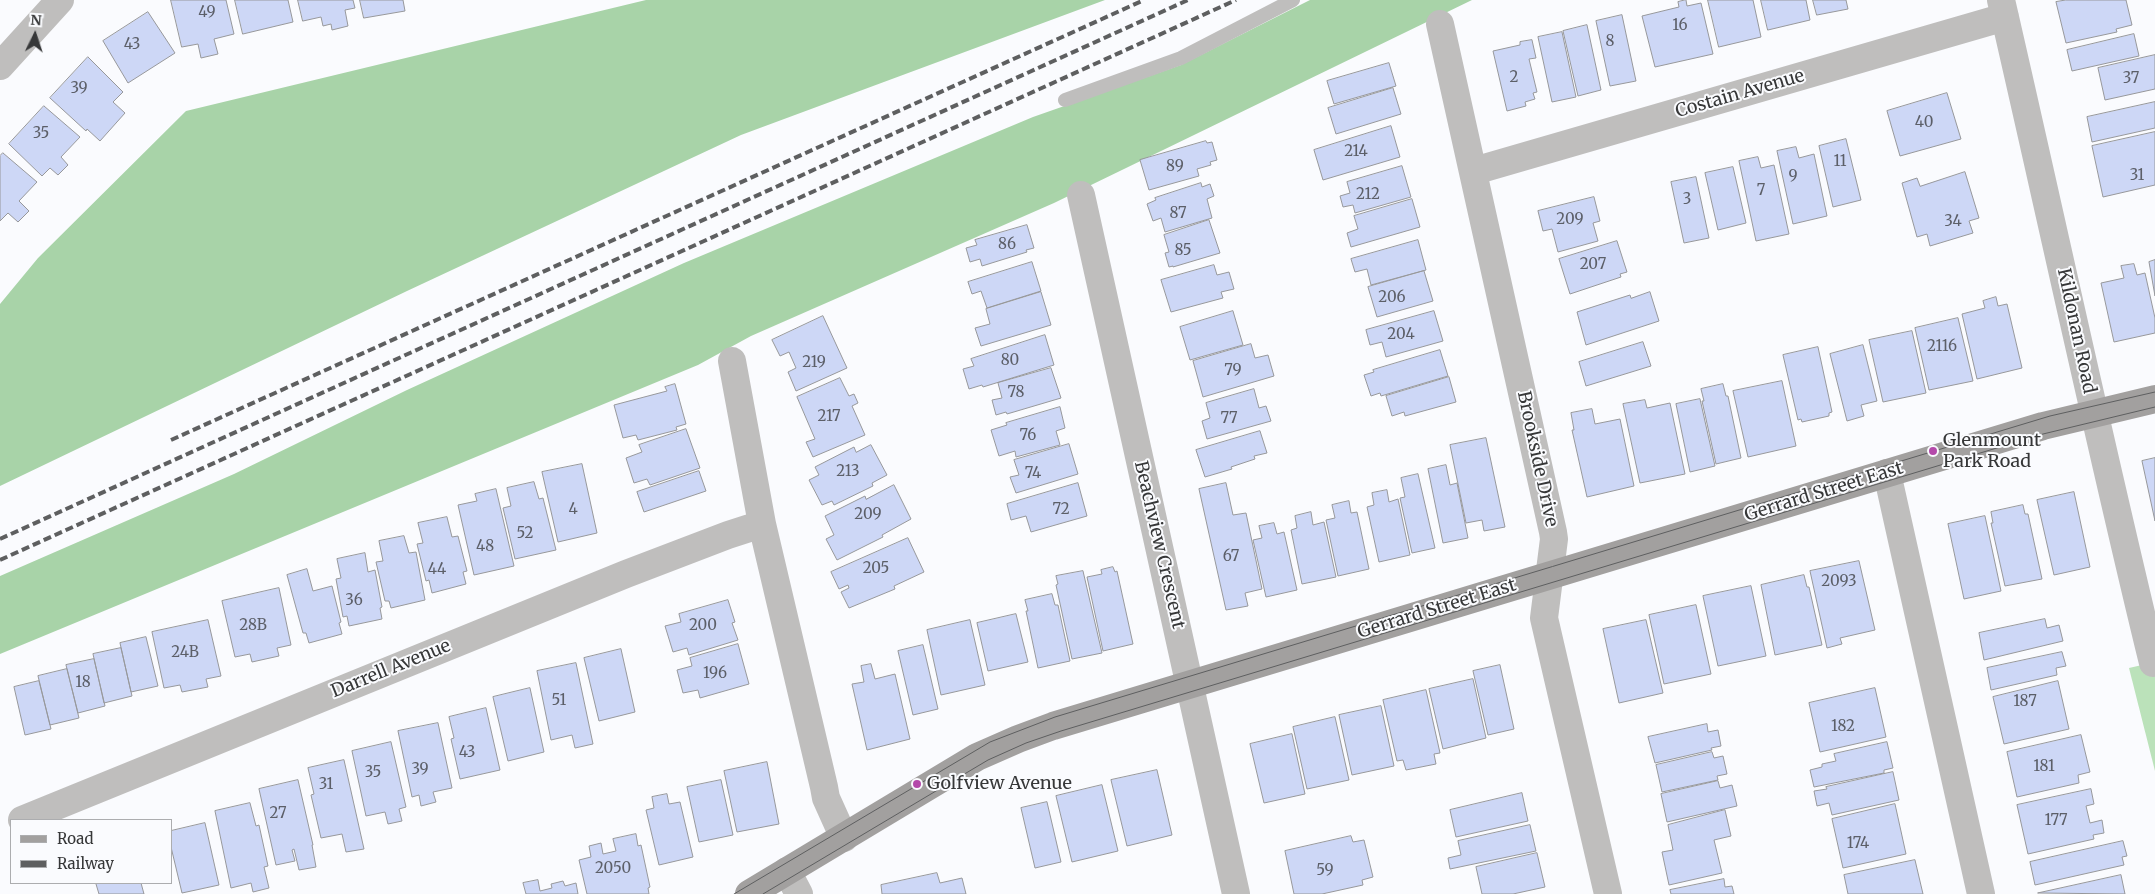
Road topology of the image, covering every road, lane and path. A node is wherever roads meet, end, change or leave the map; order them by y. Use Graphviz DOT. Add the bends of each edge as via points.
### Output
graph roads {
  1 [pos="60,0"];
  2 [pos="1293,0"];
  3 [pos="2003,8"];
  4 [pos="1440,24"];
  5 [pos="0,66"];
  6 [pos="1065,100"];
  7 [pos="1474,171"];
  8 [pos="1081,195"];
  9 [pos="732,361"];
  10 [pos="2155,399"];
  11 [pos="2094,413"];
  12 [pos="1888,473"];
  13 [pos="762,524"];
  14 [pos="1550,575"];
  15 [pos="2153,662"];
  16 [pos="1190,684"];
  17 [pos="24,819"];
  18 [pos="844,838"];
  19 [pos="793,883"];
  20 [pos="749,894"];
  21 [pos="1236,894"];
  22 [pos="1608,894"];
  23 [pos="1980,894"];
  1 -- 5 [label="street"];
  2 -- 6 [label="lane" via="1181,58"];
  3 -- 7 [label="street, Costain Avenue"];
  3 -- 11 [label="street, Kildonan Road"];
  4 -- 7 [label="street, Brookside Drive"];
  7 -- 14 [label="street, Brookside Drive" via="1553,532"];
  8 -- 16 [label="street, Beachview Crescent"];
  9 -- 13 [label="street"];
  10 -- 11 [label="main road, Gerrard Street East"];
  11 -- 12 [label="main road, Gerrard Street East"];
  11 -- 15 [label="street, Kildonan Road"];
  12 -- 14 [label="main road, Gerrard Street East"];
  12 -- 23 [label="street"];
  13 -- 17 [label="street, Darrell Avenue" via="626,574"];
  13 -- 18 [label="street" via="826,798"];
  14 -- 16 [label="main road, Gerrard Street East"];
  14 -- 22 [label="street, Brookside Drive" via="1544,618"];
  16 -- 18 [label="main road, Gerrard Street East" via="1018,739 977,758"];
  16 -- 21 [label="street, Beachview Crescent"];
  18 -- 19 [label="main road, Gerrard Street East"];
  19 -- 20 [label="main road, Gerrard Street East"];
}
